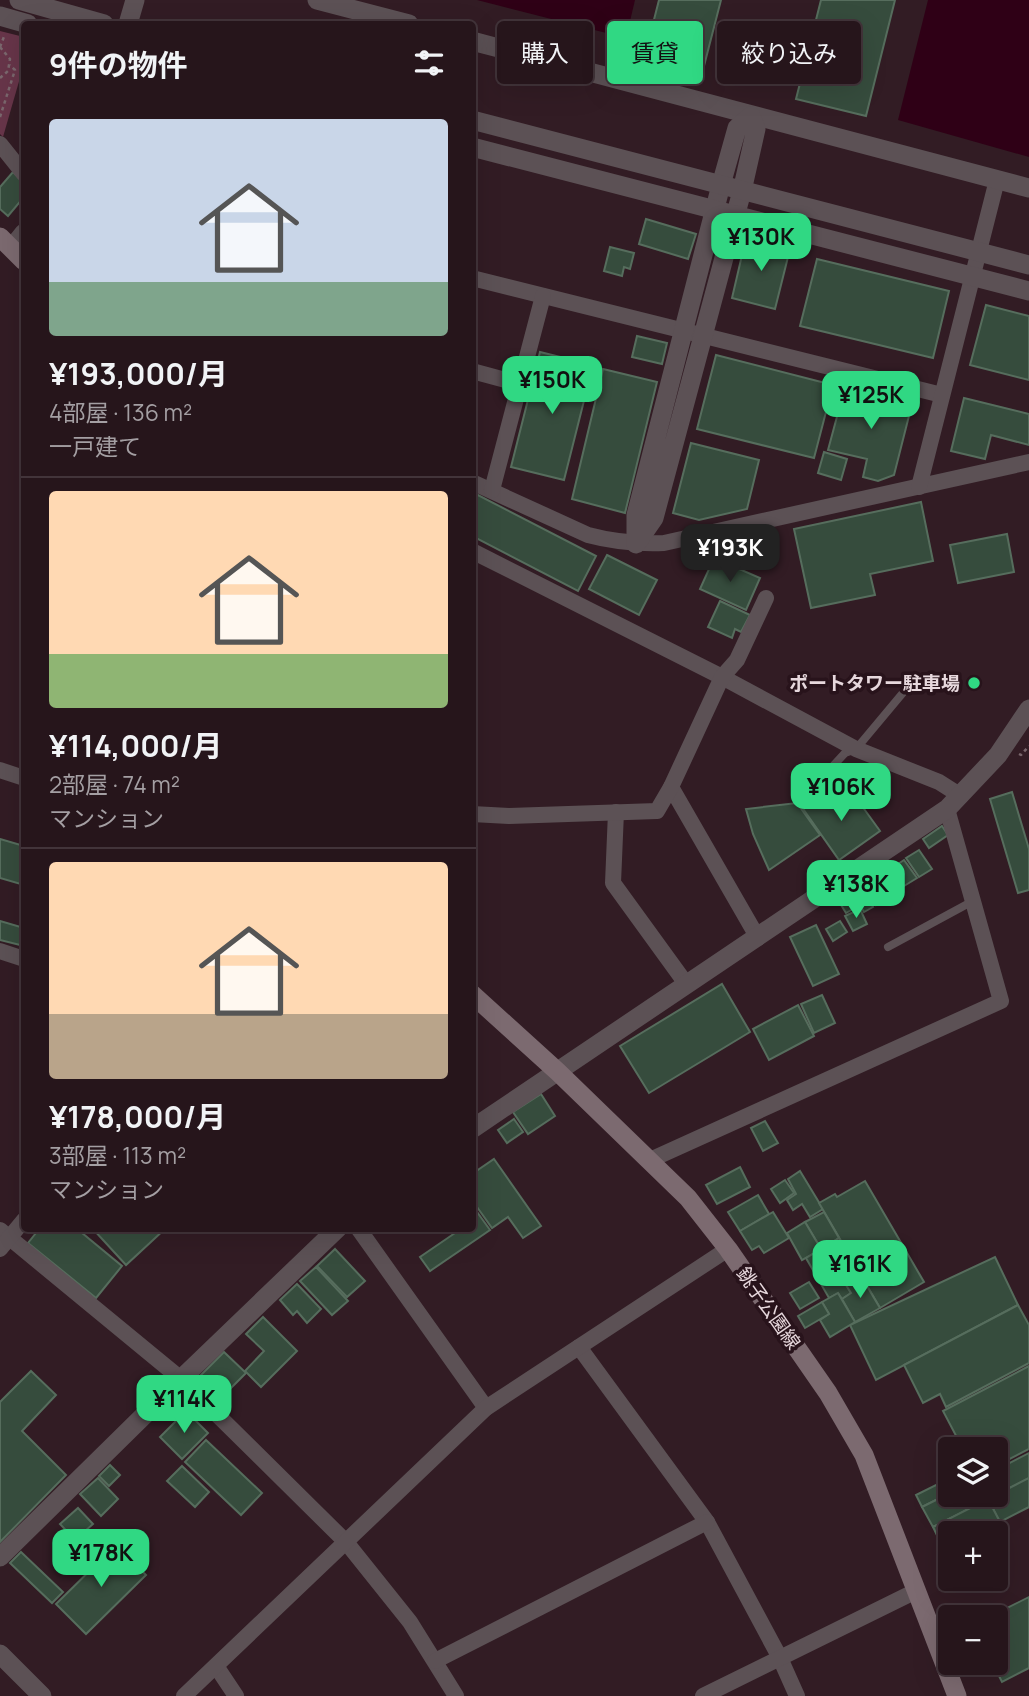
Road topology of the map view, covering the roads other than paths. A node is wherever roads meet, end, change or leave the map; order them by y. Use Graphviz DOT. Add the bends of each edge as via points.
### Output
graph roads {
  1 [pos="19,0"];
  2 [pos="135,0"];
  3 [pos="317,0"];
  4 [pos="93,21"];
  5 [pos="129,21"];
  6 [pos="398,21"];
  7 [pos="3,23"];
  8 [pos="21,24"];
  9 [pos="476,42"];
  10 [pos="751,116"];
  11 [pos="476,121"];
  12 [pos="0,144"];
  13 [pos="476,148"];
  14 [pos="21,170"];
  15 [pos="997,180"];
  16 [pos="721,185"];
  17 [pos="1029,188"];
  18 [pos="742,191"];
  19 [pos="716,210"];
  20 [pos="735,214"];
  21 [pos="979,252"];
  22 [pos="1029,265"];
  23 [pos="973,276"];
  24 [pos="476,279"];
  25 [pos="1029,291"];
  26 [pos="543,296"];
  27 [pos="692,333"];
  28 [pos="476,372"];
  29 [pos="520,384"];
  30 [pos="943,395"];
  31 [pos="1029,462"];
  32 [pos="476,484"];
  33 [pos="919,487"];
  34 [pos="492,490"];
  35 [pos="636,544"];
  36 [pos="476,553"];
  37 [pos="766,597"];
  38 [pos="722,677"];
  39 [pos="912,682"];
  40 [pos="1029,709"];
  41 [pos="856,749"];
  42 [pos="0,770"];
  43 [pos="21,777"];
  44 [pos="820,780"];
  45 [pos="671,787"];
  46 [pos="954,803"];
  47 [pos="616,813"];
  48 [pos="476,814"];
  49 [pos="973,901"];
  50 [pos="758,937"];
  51 [pos="888,947"];
  52 [pos="0,951"];
  53 [pos="21,958"];
  54 [pos="687,985"];
  55 [pos="476,998"];
  56 [pos="558,1072"];
  57 [pos="476,1126"];
  58 [pos="650,1160"];
  59 [pos="21,1223"];
  60 [pos="334,1232"];
  61 [pos="361,1232"];
  62 [pos="3,1238"];
  63 [pos="728,1249"];
  64 [pos="579,1347"];
  65 [pos="181,1379"];
  66 [pos="486,1408"];
  67 [pos="708,1522"];
  68 [pos="346,1542"];
  69 [pos="0,1557"];
  70 [pos="916,1591"];
  71 [pos="0,1654"];
  72 [pos="780,1658"];
  73 [pos="435,1661"];
  74 [pos="216,1666"];
  75 [pos="42,1696"];
  76 [pos="184,1696"];
  77 [pos="236,1696"];
  78 [pos="456,1696"];
  79 [pos="703,1696"];
  80 [pos="797,1696"];
  81 [pos="957,1696"];
  1 -- 4 [label="street"];
  2 -- 5 [label="street"];
  3 -- 6 [label="street"];
  7 -- 8 [label="street"];
  9 -- 10 [label="street"];
  10 -- 15 [label="street"];
  10 -- 16 [label="street" via="737,128"];
  10 -- 18 [label="street" via="756,129"];
  11 -- 16 [label="street"];
  12 -- 14 [label="street"];
  13 -- 19 [label="street"];
  15 -- 17 [label="street"];
  15 -- 21 [label="street"];
  16 -- 18 [label="street"];
  16 -- 19 [label="street"];
  18 -- 20 [label="street"];
  18 -- 21 [label="street"];
  19 -- 20 [label="street"];
  19 -- 27 [label="street"];
  20 -- 23 [label="street"];
  20 -- 27 [label="street"];
  21 -- 22 [label="street"];
  21 -- 23 [label="street"];
  23 -- 25 [label="street"];
  23 -- 30 [label="street"];
  24 -- 26 [label="street"];
  26 -- 27 [label="street"];
  26 -- 29 [label="street"];
  27 -- 30 [label="street"];
  27 -- 35 [label="street" via="654,518"];
  28 -- 29 [label="street"];
  29 -- 34 [label="street"];
  30 -- 33 [label="street"];
  31 -- 33 [label="street"];
  32 -- 34 [label="street"];
  33 -- 35 [label="street" via="664,543"];
  34 -- 35 [label="street" via="588,535"];
  36 -- 38 [label="street"];
  37 -- 38 [label="street" via="737,660"];
  38 -- 41 [label="street"];
  38 -- 45 [label="street"];
  39 -- 41 [label="lane"];
  40 -- 46 [label="street" via="998,755"];
  41 -- 44 [label="lane" via="845,753"];
  41 -- 46 [label="street" via="939,782"];
  42 -- 43 [label="street"];
  45 -- 47 [label="street" via="657,811"];
  45 -- 50 [label="street"];
  46 -- 49 [label="street"];
  46 -- 50 [label="street"];
  47 -- 48 [label="street"];
  47 -- 54 [label="street" via="613,883"];
  49 -- 51 [label="lane"];
  49 -- 58 [label="street" via="1001,1001"];
  50 -- 54 [label="street"];
  52 -- 53 [label="street"];
  54 -- 56 [label="street"];
  55 -- 56 [label="main road, 銚子公園線"];
  56 -- 57 [label="street"];
  56 -- 58 [label="main road, 銚子公園線"];
  58 -- 63 [label="main road, 銚子公園線" via="688,1198"];
  59 -- 62 [label="street"];
  60 -- 65 [label="street"];
  61 -- 66 [label="street"];
  62 -- 65 [label="street"];
  63 -- 64 [label="street"];
  63 -- 70 [label="main road, 銚子公園線" via="828,1393 864,1455"];
  64 -- 66 [label="street"];
  64 -- 67 [label="street"];
  65 -- 68 [label="street"];
  65 -- 69 [label="street"];
  66 -- 68 [label="street"];
  67 -- 72 [label="street"];
  67 -- 73 [label="street"];
  68 -- 73 [label="street"];
  68 -- 74 [label="street"];
  70 -- 72 [label="street"];
  70 -- 81 [label="main road, 銚子公園線"];
  71 -- 75 [label="street"];
  72 -- 79 [label="street"];
  72 -- 80 [label="street"];
  73 -- 78 [label="street"];
  74 -- 76 [label="street"];
  74 -- 77 [label="street"];
}
